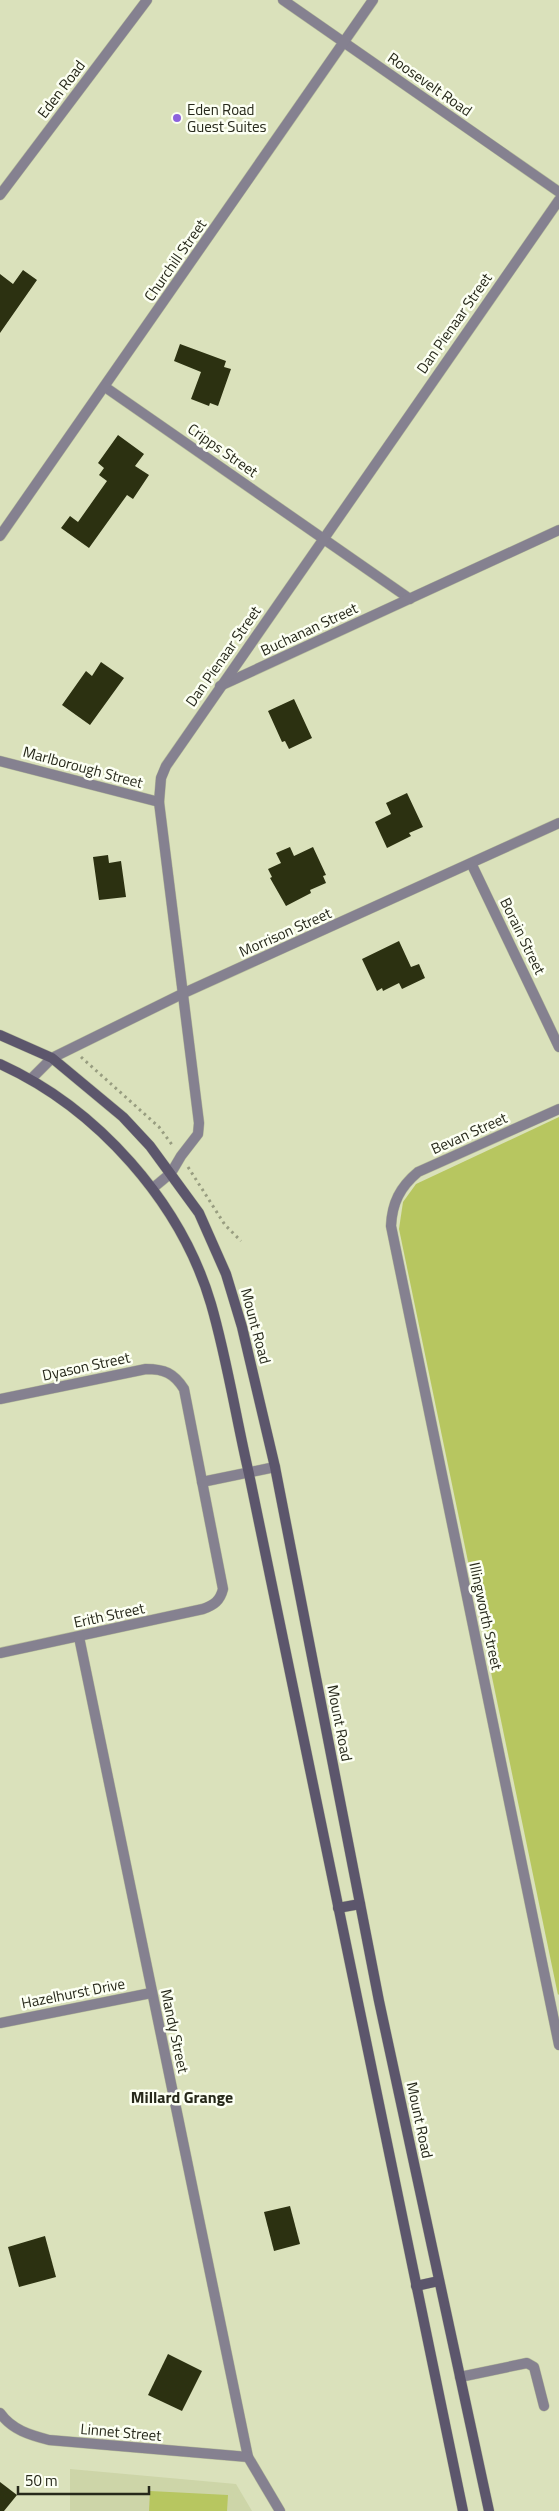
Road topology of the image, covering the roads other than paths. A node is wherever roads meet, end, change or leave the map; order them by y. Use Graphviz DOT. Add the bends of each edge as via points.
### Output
graph roads {
  1 [pos="147,0"];
  2 [pos="283,0"];
  3 [pos="373,0"];
  4 [pos="345,43"];
  5 [pos="559,192"];
  6 [pos="0,195"];
  7 [pos="559,200"];
  8 [pos="105,387"];
  9 [pos="559,530"];
  10 [pos="0,536"];
  11 [pos="323,537"];
  12 [pos="410,599"];
  13 [pos="219,687"];
  14 [pos="0,761"];
  15 [pos="159,802"];
  16 [pos="559,823"];
  17 [pos="472,865"];
  18 [pos="184,993"];
  19 [pos="0,1035"];
  20 [pos="559,1047"];
  21 [pos="52,1058"];
  22 [pos="0,1064"];
  23 [pos="31,1079"];
  24 [pos="559,1109"];
  25 [pos="171,1173"];
  26 [pos="153,1188"];
  27 [pos="398,1194"];
  28 [pos="0,1400"];
  29 [pos="275,1467"];
  30 [pos="249,1474"];
  31 [pos="202,1482"];
  32 [pos="78,1637"];
  33 [pos="0,1653"];
  34 [pos="360,1904"];
  35 [pos="338,1908"];
  36 [pos="152,1993"];
  37 [pos="0,2023"];
  38 [pos="559,2046"];
  39 [pos="438,2281"];
  40 [pos="416,2286"];
  41 [pos="460,2377"];
  42 [pos="544,2406"];
  43 [pos="0,2413"];
  44 [pos="248,2457"];
  45 [pos="280,2511"];
  46 [pos="463,2511"];
  47 [pos="490,2511"];
  1 -- 6 [label="street, Eden Road"];
  2 -- 4 [label="street, Roosevelt Road"];
  3 -- 4 [label="street, Churchill Street"];
  4 -- 5 [label="street, Roosevelt Road"];
  4 -- 8 [label="street, Churchill Street"];
  7 -- 11 [label="street, Dan Pienaar Street"];
  8 -- 10 [label="street, Churchill Street"];
  8 -- 11 [label="street, Cripps Street"];
  9 -- 12 [label="street, Buchanan Street"];
  11 -- 12 [label="street"];
  11 -- 13 [label="street, Dan Pienaar Street"];
  12 -- 13 [label="street, Buchanan Street"];
  13 -- 15 [label="street, Dan Pienaar Street" via="166,766 161,778"];
  14 -- 15 [label="street, Marlborough Street"];
  15 -- 18 [label="street, Dan Pienaar Street"];
  16 -- 17 [label="street, Morrison Street"];
  17 -- 18 [label="street, Morrison Street"];
  17 -- 20 [label="street, Borain Street"];
  18 -- 21 [label="street, Morrison Street"];
  18 -- 25 [label="street, Dan Pienaar Street" via="199,1128"];
  19 -- 21 [label="main road, Mount Road"];
  21 -- 23 [label="street, Morrison Street"];
  21 -- 25 [label="main road, Mount Road" via="123,1118"];
  22 -- 23 [label="main road"];
  23 -- 26 [label="main road" via="97,1130 128,1158"];
  24 -- 27 [label="street, Bevan Street" via="418,1172"];
  25 -- 26 [label="street, Dan Pienaar Street"];
  25 -- 29 [label="main road, Mount Road" via="199,1213 226,1274 242,1326"];
  26 -- 30 [label="main road" via="193,1258 210,1304"];
  27 -- 38 [label="street, Illingworth Street" via="392,1211 392,1239"];
  28 -- 31 [label="street, Dyason Street" via="158,1369 177,1377 184,1389"];
  29 -- 30 [label="street"];
  29 -- 34 [label="main road, Mount Road"];
  30 -- 31 [label="street"];
  30 -- 35 [label="main road"];
  31 -- 32 [label="street, Erith Street" via="223,1579 221,1597 214,1605 203,1609"];
  32 -- 33 [label="street, Erith Street"];
  32 -- 36 [label="street, Mandy Street"];
  34 -- 35 [label="main road"];
  34 -- 39 [label="main road, Mount Road"];
  35 -- 40 [label="main road"];
  36 -- 37 [label="street, Hazelhurst Drive"];
  36 -- 44 [label="street, Mandy Street"];
  39 -- 40 [label="main road"];
  39 -- 41 [label="main road, Mount Road"];
  40 -- 46 [label="main road"];
  41 -- 42 [label="street" via="527,2363 534,2367"];
  41 -- 47 [label="main road, Mount Road"];
  43 -- 44 [label="street, Linnet Street" via="16,2429 49,2440"];
  44 -- 45 [label="street, Mandy Street"];
}
